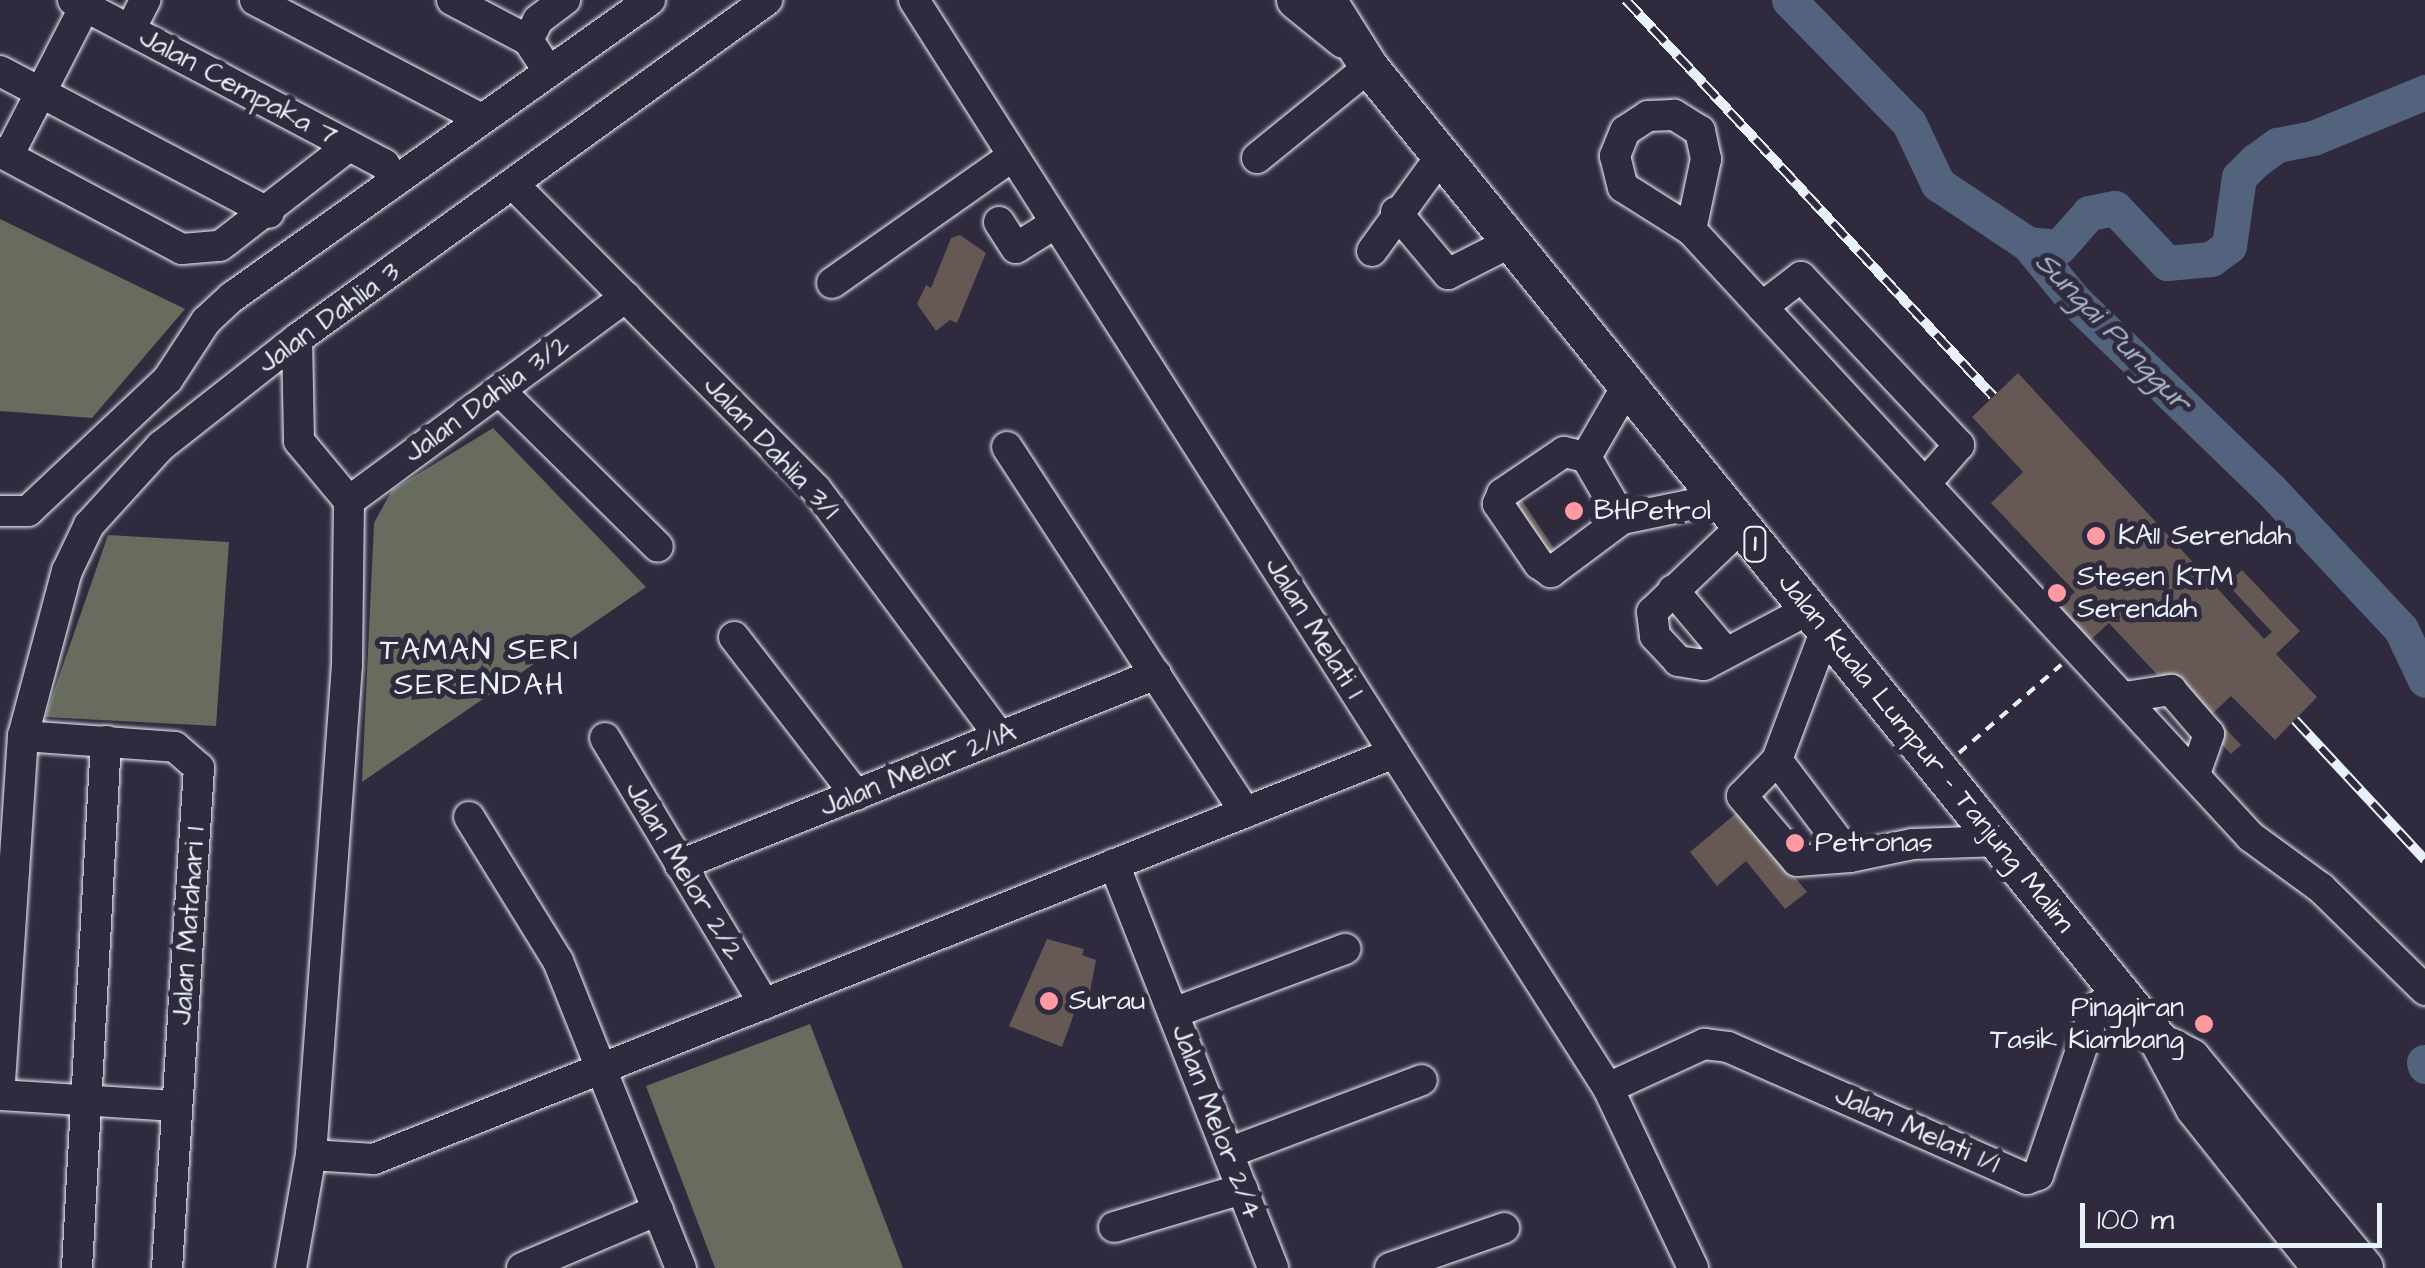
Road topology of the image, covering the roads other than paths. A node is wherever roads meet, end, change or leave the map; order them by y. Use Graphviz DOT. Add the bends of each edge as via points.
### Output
graph roads {
  1 [pos="145,0"];
  2 [pos="255,0"];
  3 [pos="452,0"];
  4 [pos="565,0"];
  5 [pos="650,0"];
  6 [pos="766,0"];
  7 [pos="914,0"];
  8 [pos="1296,0"];
  9 [pos="1328,0"];
  10 [pos="79,3"];
  11 [pos="130,30"];
  12 [pos="528,40"];
  13 [pos="1361,57"];
  14 [pos="0,71"];
  15 [pos="549,72"];
  16 [pos="41,92"];
  17 [pos="482,120"];
  18 [pos="349,146"];
  19 [pos="4,154"];
  20 [pos="1013,156"];
  21 [pos="1441,156"];
  22 [pos="1257,158"];
  23 [pos="396,180"];
  24 [pos="513,184"];
  25 [pos="269,212"];
  26 [pos="1396,212"];
  27 [pos="999,222"];
  28 [pos="1056,223"];
  29 [pos="1691,230"];
  30 [pos="1511,242"];
  31 [pos="1372,251"];
  32 [pos="832,283"];
  33 [pos="626,298"];
  34 [pos="1762,306"];
  35 [pos="297,340"];
  36 [pos="1628,386"];
  37 [pos="499,390"];
  38 [pos="1007,448"];
  39 [pos="1586,456"];
  40 [pos="1926,483"];
  41 [pos="349,501"];
  42 [pos="0,511"];
  43 [pos="1730,513"];
  44 [pos="1622,520"];
  45 [pos="658,547"];
  46 [pos="1673,590"];
  47 [pos="1817,621"];
  48 [pos="734,637"];
  49 [pos="1726,654"];
  50 [pos="1156,674"];
  51 [pos="23,736"];
  52 [pos="1000,736"];
  53 [pos="605,738"];
  54 [pos="106,741"];
  55 [pos="1394,753"];
  56 [pos="1777,760"];
  57 [pos="9,793"];
  58 [pos="856,794"];
  59 [pos="1246,812"];
  60 [pos="469,817"];
  61 [pos="2002,841"];
  62 [pos="1850,857"];
  63 [pos="1114,864"];
  64 [pos="680,865"];
  65 [pos="1345,949"];
  66 [pos="2425,990"];
  67 [pos="2118,991"];
  68 [pos="764,1004"];
  69 [pos="1173,1013"];
  70 [pos="1,1039"];
  71 [pos="2159,1042"];
  72 [pos="602,1069"];
  73 [pos="1422,1080"];
  74 [pos="0,1082"];
  75 [pos="1608,1088"];
  76 [pos="0,1095"];
  77 [pos="86,1100"];
  78 [pos="177,1106"];
  79 [pos="1228,1153"];
  80 [pos="312,1155"];
  81 [pos="1242,1188"];
  82 [pos="658,1210"];
  83 [pos="1114,1228"];
  84 [pos="1504,1228"];
  85 [pos="77,1268"];
  86 [pos="167,1268"];
  87 [pos="291,1268"];
  88 [pos="522,1268"];
  89 [pos="681,1268"];
  90 [pos="1273,1268"];
  91 [pos="1390,1268"];
  92 [pos="1692,1268"];
  93 [pos="2322,1268"];
  94 [pos="2364,1268"];
  1 -- 11 [label="street"];
  2 -- 17 [label="street"];
  3 -- 12 [label="street"];
  4 -- 12 [label="street" via="538,20"];
  5 -- 15 [label="street"];
  6 -- 24 [label="street, Jalan Dahlia 3"];
  7 -- 20 [label="street, Jalan Melati 1"];
  8 -- 13 [label="main road, Jalan Kuala Lumpur - Tanjung Malim / 1"];
  9 -- 13 [label="main road, Jalan Kuala Lumpur - Tanjung Malim / 1"];
  10 -- 11 [label="street, Jalan Cempaka 7"];
  10 -- 16 [label="street"];
  11 -- 18 [label="street, Jalan Cempaka 7"];
  12 -- 15 [label="street"];
  13 -- 21 [label="main road, Jalan Kuala Lumpur - Tanjung Malim / 1"];
  13 -- 22 [label="street"];
  14 -- 16 [label="street"];
  15 -- 17 [label="street"];
  16 -- 19 [label="street"];
  16 -- 25 [label="street"];
  17 -- 23 [label="street"];
  18 -- 23 [label="street, Jalan Cempaka 7" via="384,164"];
  18 -- 25 [label="street"];
  19 -- 25 [label="street" via="182,249 220,246"];
  20 -- 28 [label="street, Jalan Melati 1"];
  20 -- 32 [label="street"];
  21 -- 26 [label="street"];
  21 -- 30 [label="main road, Jalan Kuala Lumpur - Tanjung Malim / 1"];
  23 -- 42 [label="street" via="206,320 168,379 28,511"];
  24 -- 33 [label="street, Jalan Dahlia 3/1"];
  24 -- 35 [label="street, Jalan Dahlia 3"];
  26 -- 30 [label="street" via="1448,274"];
  26 -- 31 [label="street"];
  27 -- 28 [label="street" via="1016,248"];
  28 -- 55 [label="street, Jalan Melati 1"];
  29 -- 34 [label="street"];
  30 -- 36 [label="main road, Jalan Kuala Lumpur - Tanjung Malim / 1"];
  33 -- 37 [label="street, Jalan Dahlia 3/2"];
  33 -- 52 [label="street, Jalan Dahlia 3/1" via="816,488"];
  34 -- 40 [label="street"];
  34 -- 40 [label="street" via="1801,278 1959,445"];
  35 -- 41 [label="street" via="299,441"];
  35 -- 51 [label="street, Jalan Dahlia 3" via="161,446 90,524 67,571"];
  36 -- 39 [label="street"];
  36 -- 43 [label="main road, Jalan Kuala Lumpur - Tanjung Malim / 1"];
  37 -- 41 [label="street, Jalan Dahlia 3/2"];
  37 -- 45 [label="street"];
  38 -- 50 [label="street"];
  39 -- 44 [label="street"];
  39 -- 44 [label="street" via="1564,452 1502,494 1498,504 1551,572"];
  40 -- 66 [label="street" via="2125,697 2170,690 2209,734 2195,774 2252,836 2321,888"];
  41 -- 80 [label="street" via="346,665"];
  43 -- 44 [label="street"];
  43 -- 46 [label="street"];
  43 -- 47 [label="main road, Jalan Kuala Lumpur - Tanjung Malim / 1"];
  46 -- 49 [label="street"];
  46 -- 49 [label="street" via="1652,612 1655,636 1689,666"];
  47 -- 49 [label="street"];
  47 -- 56 [label="street"];
  47 -- 61 [label="main road, Jalan Kuala Lumpur - Tanjung Malim / 1"];
  48 -- 58 [label="street"];
  50 -- 52 [label="street, Jalan Melor 2/1A"];
  50 -- 59 [label="street"];
  51 -- 54 [label="street, Jalan Matahari 1"];
  51 -- 57 [label="street, Jalan Dahlia 3"];
  52 -- 58 [label="street, Jalan Melor 2/1A"];
  53 -- 64 [label="street, Jalan Melor 2/2"];
  54 -- 77 [label="street"];
  54 -- 78 [label="street, Jalan Matahari 1" via="175,747 199,768"];
  55 -- 59 [label="street"];
  55 -- 75 [label="street, Jalan Melati 1"];
  56 -- 62 [label="street"];
  56 -- 62 [label="street" via="1742,796 1797,860"];
  57 -- 70 [label="street, Jalan Dahlia 3"];
  58 -- 64 [label="street, Jalan Melor 2/1A"];
  59 -- 63 [label="street"];
  60 -- 72 [label="street" via="558,961"];
  61 -- 62 [label="street" via="1913,844"];
  61 -- 67 [label="main road, Jalan Kuala Lumpur - Tanjung Malim / 1"];
  63 -- 68 [label="street"];
  63 -- 69 [label="street, Jalan Melor 2/4"];
  64 -- 68 [label="street, Jalan Melor 2/2"];
  65 -- 69 [label="street"];
  67 -- 71 [label="main road, Jalan Kuala Lumpur - Tanjung Malim / 1"];
  67 -- 75 [label="street, Jalan Melati 1/1" via="2095,1009 2038,1175 2027,1179 1728,1047 1704,1044"];
  68 -- 72 [label="street"];
  69 -- 79 [label="street, Jalan Melor 2/4"];
  70 -- 74 [label="street, Jalan Dahlia 3"];
  71 -- 93 [label="main road, Jalan Kuala Lumpur - Tanjung Malim / 1" via="2195,1108"];
  71 -- 94 [label="main road, Jalan Kuala Lumpur - Tanjung Malim / 1" via="2191,1058"];
  72 -- 80 [label="street" via="374,1159"];
  72 -- 82 [label="street"];
  73 -- 79 [label="street"];
  75 -- 92 [label="street, Jalan Melati 1"];
  76 -- 77 [label="street"];
  77 -- 78 [label="street"];
  77 -- 85 [label="street"];
  78 -- 86 [label="street, Jalan Matahari 1"];
  79 -- 81 [label="street, Jalan Melor 2/4"];
  80 -- 87 [label="street"];
  81 -- 83 [label="street"];
  81 -- 90 [label="street, Jalan Melor 2/4"];
  82 -- 88 [label="street"];
  82 -- 89 [label="street"];
  84 -- 91 [label="street"];
}
